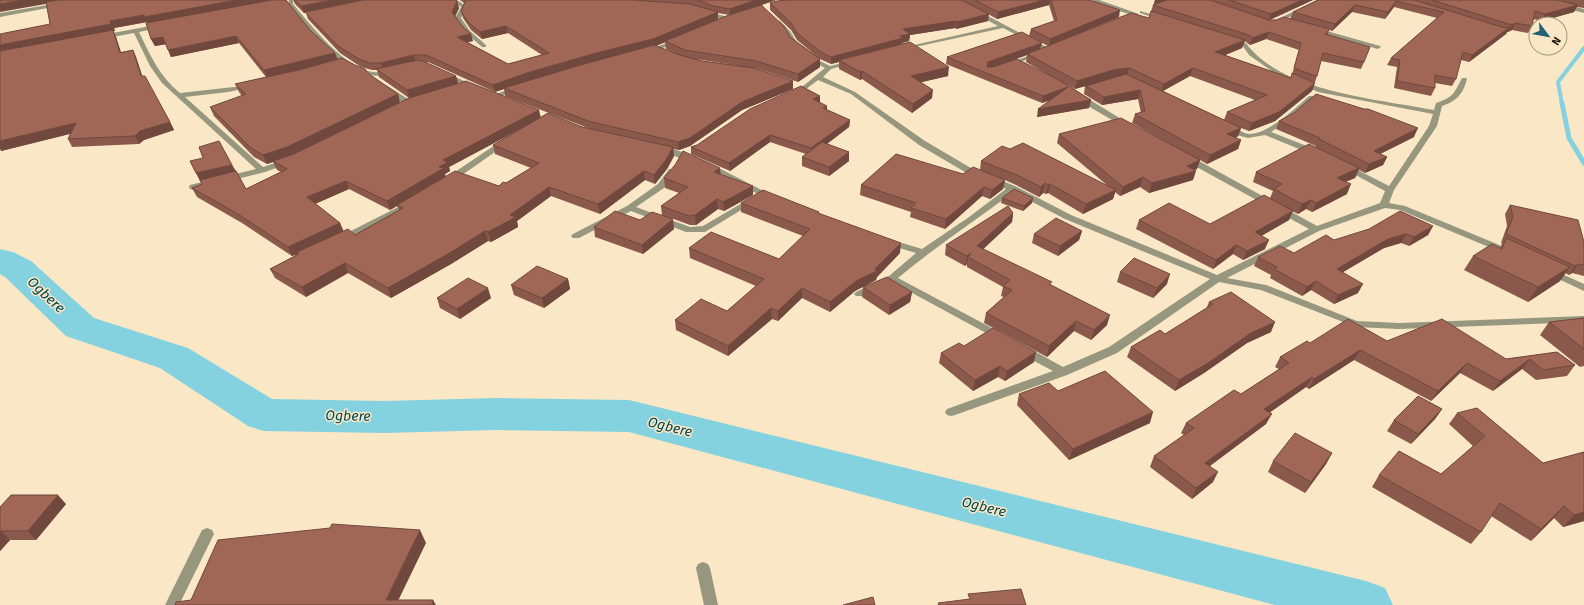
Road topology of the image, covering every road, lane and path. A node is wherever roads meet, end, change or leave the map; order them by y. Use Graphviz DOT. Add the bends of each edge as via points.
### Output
graph roads {
  1 [pos="87,0"];
  2 [pos="453,0"];
  3 [pos="954,0"];
  4 [pos="1094,0"];
  5 [pos="1322,0"];
  6 [pos="1537,0"];
  7 [pos="289,1"];
  8 [pos="1155,7"];
  9 [pos="697,10"];
  10 [pos="1584,11"];
  11 [pos="1139,13"];
  12 [pos="0,15"];
  13 [pos="773,18"];
  14 [pos="1124,18"];
  15 [pos="1282,20"];
  16 [pos="1171,21"];
  17 [pos="1263,22"];
  18 [pos="1289,22"];
  19 [pos="721,23"];
  20 [pos="166,25"];
  21 [pos="1004,26"];
  22 [pos="1312,29"];
  23 [pos="136,31"];
  24 [pos="1222,37"];
  25 [pos="98,38"];
  26 [pos="683,39"];
  27 [pos="484,46"];
  28 [pos="1378,47"];
  29 [pos="896,51"];
  30 [pos="641,52"];
  31 [pos="858,61"];
  32 [pos="1016,62"];
  33 [pos="1003,67"];
  34 [pos="829,68"];
  35 [pos="1029,68"];
  36 [pos="398,70"];
  37 [pos="438,70"];
  38 [pos="818,77"];
  39 [pos="376,79"];
  40 [pos="1464,79"];
  41 [pos="790,83"];
  42 [pos="256,85"];
  43 [pos="469,85"];
  44 [pos="521,86"];
  45 [pos="804,88"];
  46 [pos="455,89"];
  47 [pos="1320,91"];
  48 [pos="1081,92"];
  49 [pos="179,94"];
  50 [pos="489,94"];
  51 [pos="789,94"];
  52 [pos="508,102"];
  53 [pos="408,104"];
  54 [pos="1436,113"];
  55 [pos="1218,122"];
  56 [pos="1133,128"];
  57 [pos="1264,132"];
  58 [pos="509,140"];
  59 [pos="650,146"];
  60 [pos="694,149"];
  61 [pos="680,154"];
  62 [pos="1180,154"];
  63 [pos="1322,156"];
  64 [pos="294,159"];
  65 [pos="1336,163"];
  66 [pos="262,170"];
  67 [pos="444,184"];
  68 [pos="193,187"];
  69 [pos="1012,188"];
  70 [pos="1390,190"];
  71 [pos="764,194"];
  72 [pos="416,200"];
  73 [pos="778,200"];
  74 [pos="1384,205"];
  75 [pos="630,208"];
  76 [pos="1316,228"];
  77 [pos="576,236"];
  78 [pos="881,239"];
  79 [pos="333,242"];
  80 [pos="923,252"];
  81 [pos="1523,259"];
  82 [pos="1543,268"];
  83 [pos="892,278"];
  84 [pos="1216,279"];
  85 [pos="1584,288"];
  86 [pos="859,294"];
  87 [pos="1584,319"];
  88 [pos="1063,372"];
  89 [pos="951,412"];
  90 [pos="207,534"];
  91 [pos="703,568"];
  92 [pos="172,605"];
  93 [pos="711,605"];
  1 -- 12 [label="street"];
  2 -- 27 [label="street" via="464,7 458,18 468,32"];
  3 -- 21 [label="street"];
  4 -- 11 [label="street" via="1107,6"];
  5 -- 15 [label="street"];
  6 -- 10 [label="street"];
  7 -- 39 [label="street" via="342,63"];
  8 -- 11 [label="street"];
  9 -- 19 [label="street" via="733,18"];
  11 -- 14 [label="street"];
  11 -- 16 [label="street"];
  13 -- 34 [label="street" via="788,32 793,42"];
  15 -- 17 [label="street" via="1269,24"];
  15 -- 18 [label="street"];
  20 -- 23 [label="street"];
  21 -- 29 [label="street"];
  21 -- 32 [label="street" via="1052,48"];
  22 -- 28 [label="street"];
  23 -- 25 [label="street"];
  23 -- 49 [label="street" via="155,71"];
  24 -- 47 [label="street" via="1244,44 1251,54 1274,71"];
  26 -- 30 [label="street" via="660,50"];
  31 -- 34 [label="street"];
  32 -- 33 [label="street"];
  32 -- 35 [label="street"];
  34 -- 38 [label="street"];
  36 -- 39 [label="street"];
  37 -- 43 [label="street"];
  38 -- 45 [label="street"];
  38 -- 69 [label="street" via="853,93 922,143 968,170"];
  39 -- 53 [label="street"];
  40 -- 54 [label="street" via="1462,89 1454,100 1439,105"];
  41 -- 45 [label="street"];
  42 -- 49 [label="street"];
  43 -- 46 [label="street"];
  43 -- 50 [label="street"];
  44 -- 50 [label="street"];
  45 -- 51 [label="street"];
  47 -- 54 [label="street"];
  47 -- 57 [label="street" via="1286,120"];
  48 -- 56 [label="street" via="1074,94"];
  49 -- 66 [label="street"];
  50 -- 52 [label="street"];
  54 -- 70 [label="street" via="1433,126"];
  55 -- 57 [label="street" via="1248,136"];
  57 -- 63 [label="street"];
  58 -- 67 [label="street"];
  59 -- 61 [label="street"];
  60 -- 61 [label="street"];
  61 -- 71 [label="street" via="738,179"];
  61 -- 75 [label="street" via="674,169 661,186"];
  62 -- 76 [label="street"];
  64 -- 66 [label="street"];
  65 -- 70 [label="street"];
  66 -- 68 [label="street"];
  69 -- 80 [label="street"];
  69 -- 84 [label="street" via="1068,217"];
  70 -- 74 [label="street"];
  71 -- 73 [label="street"];
  71 -- 75 [label="street" via="705,229 698,230 689,230"];
  72 -- 79 [label="street" via="389,216"];
  74 -- 76 [label="street"];
  74 -- 81 [label="street" via="1402,208"];
  75 -- 77 [label="street"];
  76 -- 84 [label="street"];
  78 -- 80 [label="street"];
  80 -- 83 [label="street"];
  82 -- 85 [label="street"];
  83 -- 86 [label="street"];
  83 -- 88 [label="street"];
  84 -- 87 [label="street" via="1263,287 1356,324 1399,326"];
  84 -- 88 [label="street" via="1113,350"];
  88 -- 89 [label="street"];
  90 -- 92 [label="street"];
  91 -- 93 [label="street"];
}
